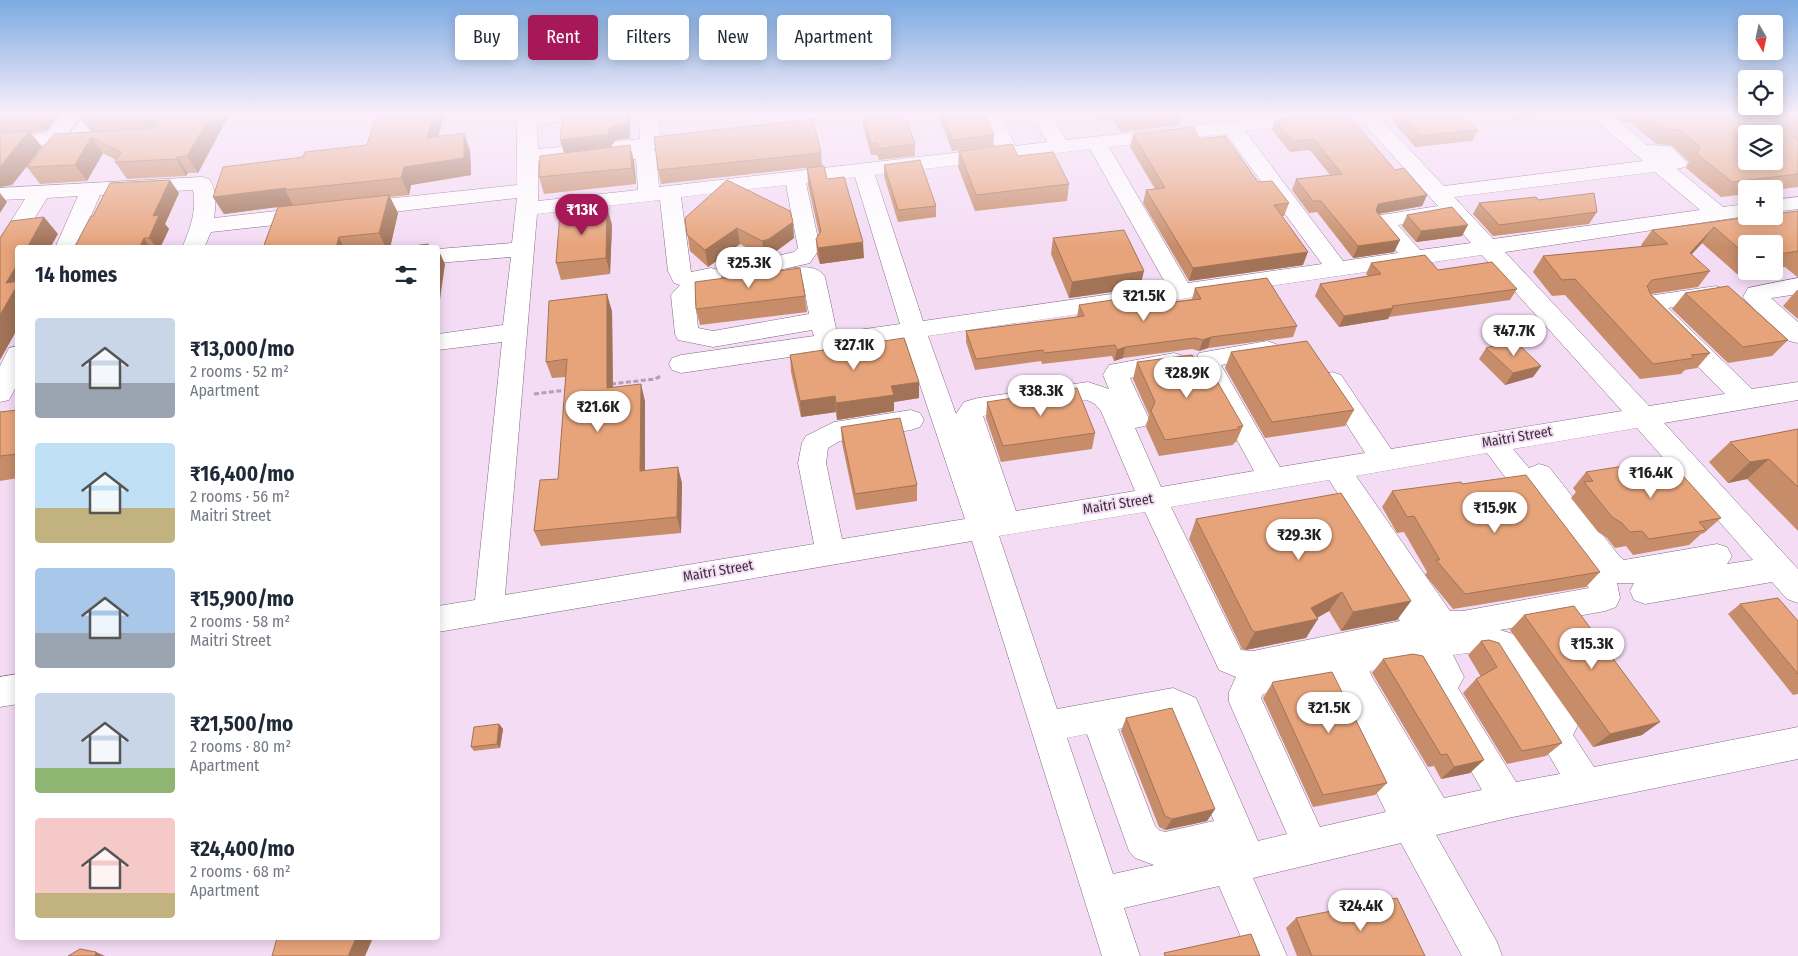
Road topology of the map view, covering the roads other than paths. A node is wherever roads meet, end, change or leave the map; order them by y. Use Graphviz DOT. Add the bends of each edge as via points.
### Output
graph roads {
  1 [pos="48,158"];
  2 [pos="527,158"];
  3 [pos="603,158"];
  4 [pos="622,158"];
  5 [pos="648,158"];
  6 [pos="969,158"];
  7 [pos="1104,158"];
  8 [pos="1257,158"];
  9 [pos="1400,158"];
  10 [pos="1650,158"];
  11 [pos="1660,166"];
  12 [pos="863,170"];
  13 [pos="795,178"];
  14 [pos="527,180"];
  15 [pos="28,183"];
  16 [pos="92,189"];
  17 [pos="660,194"];
  18 [pos="1446,201"];
  19 [pos="1798,203"];
  20 [pos="1783,205"];
  21 [pos="1738,211"];
  22 [pos="1718,214"];
  23 [pos="202,226"];
  24 [pos="1380,229"];
  25 [pos="1445,242"];
  26 [pos="67,245"];
  27 [pos="194,245"];
  28 [pos="1488,248"];
  29 [pos="522,249"];
  30 [pos="1409,255"];
  31 [pos="440,256"];
  32 [pos="0,257"];
  33 [pos="1338,270"];
  34 [pos="1798,286"];
  35 [pos="1182,292"];
  36 [pos="1730,292"];
  37 [pos="914,330"];
  38 [pos="515,332"];
  39 [pos="825,332"];
  40 [pos="1798,335"];
  41 [pos="440,342"];
  42 [pos="1290,346"];
  43 [pos="15,360"];
  44 [pos="1318,361"];
  45 [pos="680,364"];
  46 [pos="1798,391"];
  47 [pos="0,393"];
  48 [pos="15,398"];
  49 [pos="0,400"];
  50 [pos="1746,400"];
  51 [pos="1642,416"];
  52 [pos="911,420"];
  53 [pos="1501,440"];
  54 [pos="1384,460"];
  55 [pos="1328,470"];
  56 [pos="1268,479"];
  57 [pos="1162,497"];
  58 [pos="994,525"];
  59 [pos="830,553"];
  60 [pos="1717,556"];
  61 [pos="1779,568"];
  62 [pos="1798,590"];
  63 [pos="1645,591"];
  64 [pos="489,610"];
  65 [pos="1564,617"];
  66 [pos="440,618"];
  67 [pos="15,690"];
  68 [pos="0,692"];
  69 [pos="1098,718"];
  70 [pos="1046,727"];
  71 [pos="1795,748"];
  72 [pos="1593,784"];
  73 [pos="1515,800"];
  74 [pos="1423,821"];
  75 [pos="1310,846"];
  76 [pos="1238,853"];
  77 [pos="1101,895"];
  78 [pos="1121,956"];
  79 [pos="1268,956"];
  80 [pos="1483,956"];
  1 -- 15 [label="street"];
  2 -- 14 [label="street"];
  3 -- 14 [label="street"];
  4 -- 14 [label="street"];
  5 -- 17 [label="street"];
  6 -- 12 [label="street"];
  7 -- 35 [label="street"];
  8 -- 33 [label="street" via="1324,237"];
  9 -- 18 [label="street"];
  10 -- 11 [label="street"];
  11 -- 18 [label="street"];
  11 -- 22 [label="street"];
  12 -- 13 [label="street"];
  12 -- 37 [label="street"];
  13 -- 17 [label="street"];
  13 -- 17 [label="street" via="809,248 802,258 690,280 682,278 679,272"];
  14 -- 17 [label="street"];
  14 -- 23 [label="street" via="333,212"];
  14 -- 29 [label="street"];
  15 -- 16 [label="street"];
  15 -- 32 [label="street"];
  16 -- 23 [label="street" via="202,183 206,207"];
  16 -- 26 [label="street"];
  18 -- 28 [label="street"];
  18 -- 30 [label="street" via="1384,219"];
  19 -- 20 [label="street"];
  21 -- 22 [label="street"];
  22 -- 28 [label="street"];
  23 -- 27 [label="street"];
  24 -- 30 [label="street"];
  25 -- 30 [label="street"];
  28 -- 30 [label="street"];
  28 -- 51 [label="street"];
  29 -- 31 [label="street"];
  29 -- 38 [label="street"];
  30 -- 33 [label="street"];
  33 -- 35 [label="street"];
  34 -- 40 [label="street" via="1756,292 1755,297"];
  35 -- 37 [label="street"];
  36 -- 50 [label="street" via="1649,303"];
  37 -- 39 [label="street"];
  37 -- 58 [label="street"];
  38 -- 41 [label="street"];
  38 -- 64 [label="street"];
  39 -- 39 [label="street" via="814,277 807,274 688,290 683,295 687,334 696,337 713,339"];
  39 -- 45 [label="street"];
  42 -- 56 [label="street" via="1212,358 1207,363"];
  43 -- 47 [label="street"];
  44 -- 54 [label="street"];
  46 -- 50 [label="street, Maitri Street"];
  48 -- 49 [label="street"];
  50 -- 51 [label="street, Maitri Street"];
  51 -- 53 [label="street, Maitri Street"];
  51 -- 61 [label="street"];
  52 -- 59 [label="street" via="834,432 815,444 812,462"];
  53 -- 54 [label="street, Maitri Street"];
  53 -- 55 [label="street" via="1603,584 1605,598 1463,624 1444,624"];
  53 -- 60 [label="street" via="1610,566 1620,572"];
  54 -- 55 [label="street, Maitri Street"];
  55 -- 56 [label="street, Maitri Street"];
  55 -- 57 [label="street" via="1415,617 1417,629 1413,632 1253,665 1230,660"];
  56 -- 57 [label="street, Maitri Street"];
  56 -- 57 [label="street" via="1197,362 1186,360 1123,369 1116,375"];
  57 -- 58 [label="street, Maitri Street"];
  57 -- 58 [label="street" via="1109,401 1096,392 978,407 969,414"];
  58 -- 59 [label="street, Maitri Street"];
  58 -- 70 [label="street"];
  59 -- 64 [label="street, Maitri Street"];
  61 -- 62 [label="street"];
  61 -- 63 [label="street"];
  64 -- 66 [label="street, Maitri Street"];
  65 -- 72 [label="street" via="1506,627 1502,632"];
  67 -- 68 [label="street"];
  69 -- 70 [label="street"];
  69 -- 76 [label="street" via="1142,838 1148,845 1165,850"];
  69 -- 76 [label="street" via="1173,703 1184,709"];
  70 -- 77 [label="street"];
  71 -- 72 [label="street"];
  72 -- 73 [label="street"];
  72 -- 73 [label="street" via="1498,646 1479,637 1436,645 1437,659"];
  73 -- 74 [label="street"];
  73 -- 74 [label="street" via="1423,658 1413,652 1362,658 1354,662 1355,678"];
  74 -- 75 [label="street"];
  74 -- 75 [label="street" via="1333,673 1316,670 1256,681 1244,693 1245,702"];
  74 -- 80 [label="street"];
  75 -- 76 [label="street"];
  76 -- 77 [label="street"];
  76 -- 79 [label="street"];
  77 -- 78 [label="street"];
}
